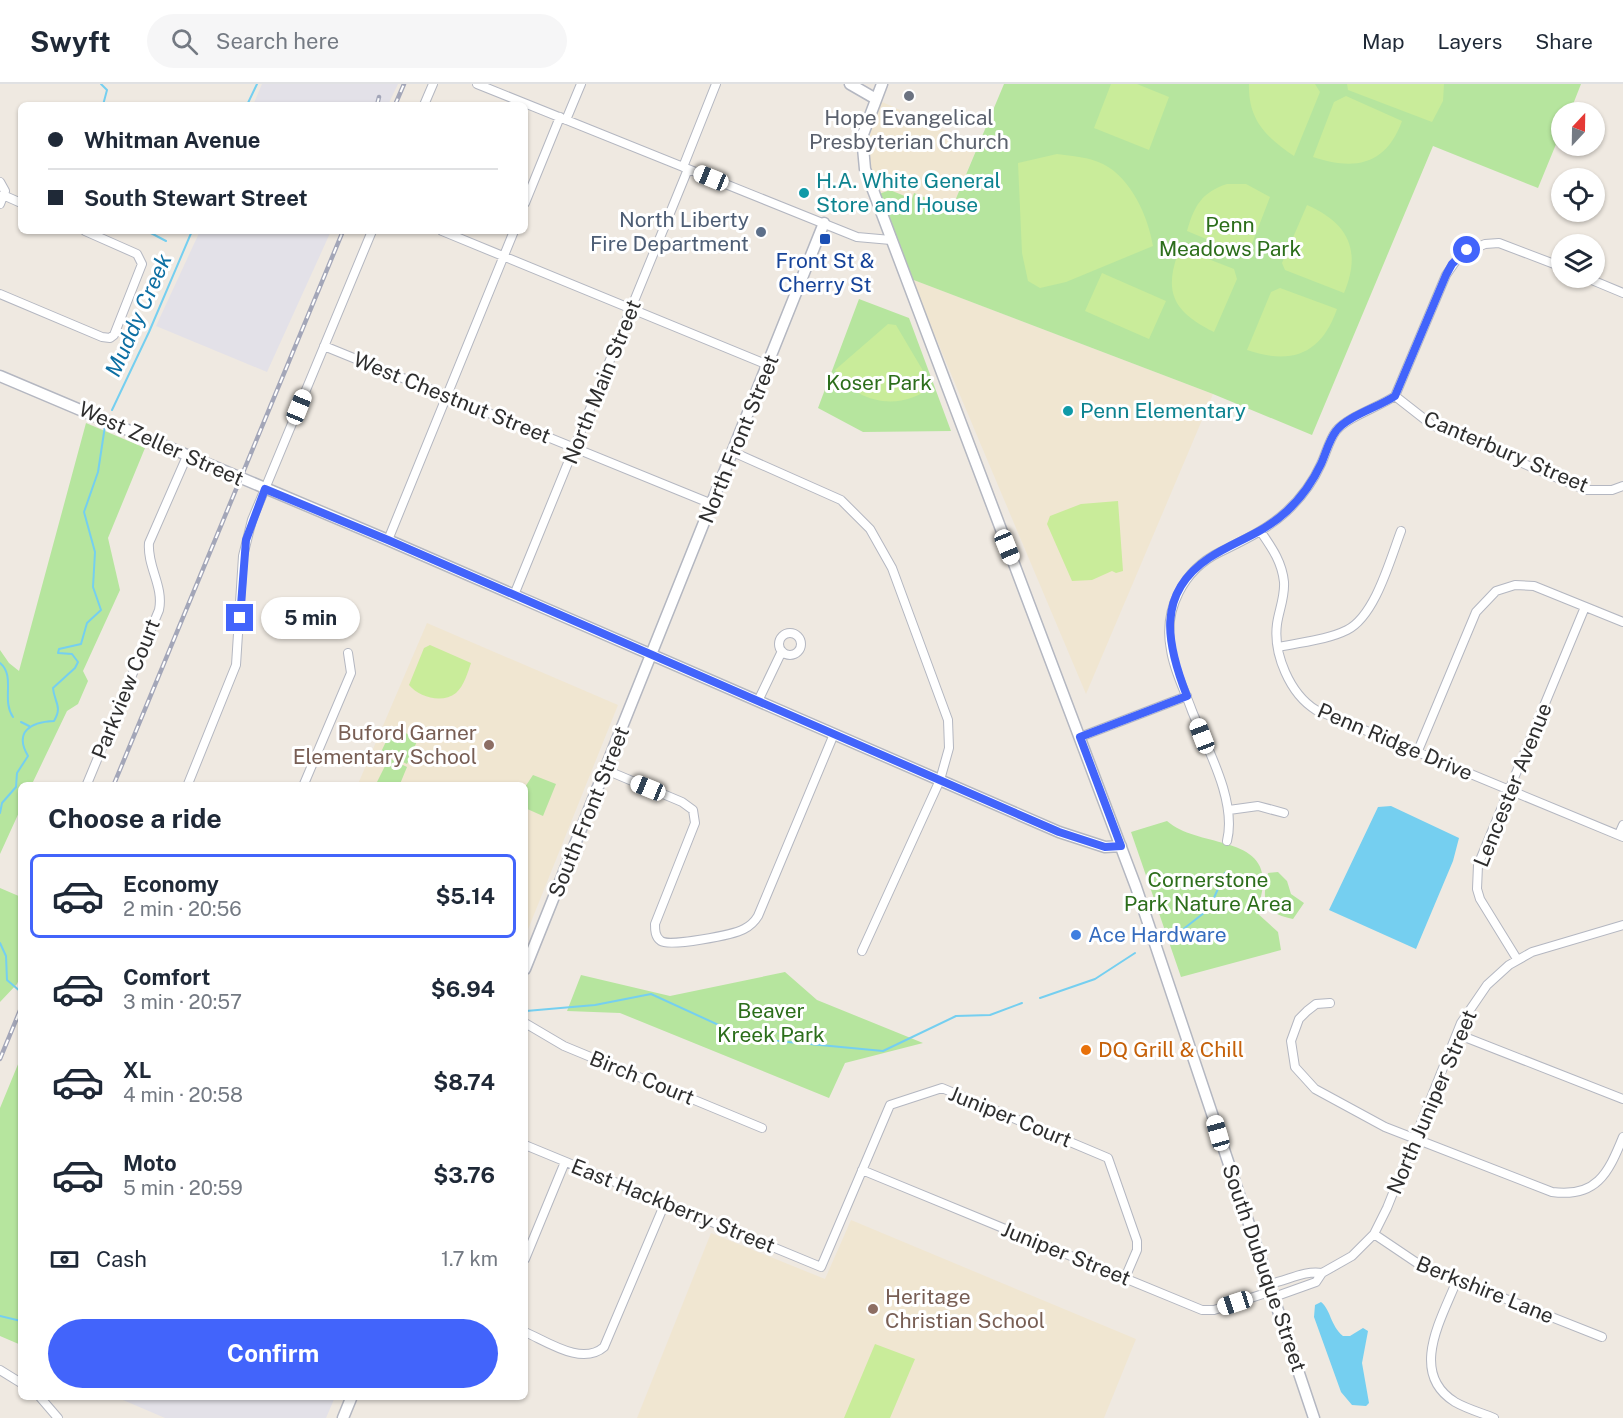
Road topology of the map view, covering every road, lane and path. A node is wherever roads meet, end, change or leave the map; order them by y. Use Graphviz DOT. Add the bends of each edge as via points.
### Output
graph roads {
  1 [pos="433,84"];
  2 [pos="477,84"];
  3 [pos="581,84"];
  4 [pos="716,84"];
  5 [pos="850,84"];
  6 [pos="882,84"];
  7 [pos="876,99"];
  8 [pos="425,102"];
  9 [pos="523,102"];
  10 [pos="528,104"];
  11 [pos="563,118"];
  12 [pos="686,168"];
  13 [pos="0,182"];
  14 [pos="3,195"];
  15 [pos="528,196"];
  16 [pos="18,202"];
  17 [pos="0,204"];
  18 [pos="824,223"];
  19 [pos="92,234"];
  20 [pos="371,234"];
  21 [pos="449,234"];
  22 [pos="513,234"];
  23 [pos="891,240"];
  24 [pos="503,256"];
  25 [pos="1551,263"];
  26 [pos="1605,286"];
  27 [pos="1623,293"];
  28 [pos="0,294"];
  29 [pos="632,309"];
  30 [pos="324,345"];
  31 [pos="768,365"];
  32 [pos="0,376"];
  33 [pos="447,396"];
  34 [pos="1395,396"];
  35 [pos="575,448"];
  36 [pos="733,452"];
  37 [pos="186,456"];
  38 [pos="1623,486"];
  39 [pos="265,489"];
  40 [pos="712,504"];
  41 [pos="1401,531"];
  42 [pos="1261,532"];
  43 [pos="388,540"];
  44 [pos="514,595"];
  45 [pos="1585,607"];
  46 [pos="1623,622"];
  47 [pos="1279,647"];
  48 [pos="782,651"];
  49 [pos="348,653"];
  50 [pos="652,655"];
  51 [pos="1187,696"];
  52 [pos="758,701"];
  53 [pos="834,734"];
  54 [pos="1080,737"];
  55 [pos="1417,753"];
  56 [pos="606,770"];
  57 [pos="940,780"];
  58 [pos="88,782"];
  59 [pos="189,782"];
  60 [pos="305,782"];
  61 [pos="1510,789"];
  62 [pos="1229,810"];
  63 [pos="1284,813"];
  64 [pos="1623,825"];
  65 [pos="1621,836"];
  66 [pos="1227,841"];
  67 [pos="1121,846"];
  68 [pos="1623,925"];
  69 [pos="862,951"];
  70 [pos="1517,959"];
  71 [pos="528,962"];
  72 [pos="1330,1003"];
  73 [pos="528,1025"];
  74 [pos="1456,1034"];
  75 [pos="1623,1099"];
  76 [pos="762,1128"];
  77 [pos="1623,1137"];
  78 [pos="1414,1139"];
  79 [pos="528,1146"];
  80 [pos="566,1162"];
  81 [pos="862,1170"];
  82 [pos="665,1203"];
  83 [pos="1374,1234"];
  84 [pos="528,1252"];
  85 [pos="821,1268"];
  86 [pos="1322,1274"];
  87 [pos="1125,1278"];
  88 [pos="1457,1280"];
  89 [pos="1271,1291"];
  90 [pos="528,1333"];
  91 [pos="1602,1337"];
  92 [pos="0,1370"];
  93 [pos="18,1381"];
  94 [pos="42,1400"];
  95 [pos="350,1400"];
  96 [pos="58,1418"];
  97 [pos="343,1418"];
  98 [pos="1314,1418"];
  99 [pos="1494,1418"];
  1 -- 8 [label="street"];
  2 -- 9 [label="street"];
  3 -- 11 [label="street"];
  4 -- 12 [label="street, North Main Street"];
  5 -- 7 [label="street"];
  6 -- 7 [label="street"];
  7 -- 23 [label="street, South Dubuque Street" via="861,146 865,169"];
  10 -- 11 [label="street"];
  11 -- 12 [label="street"];
  11 -- 15 [label="street"];
  12 -- 18 [label="street"];
  12 -- 29 [label="street, North Main Street"];
  13 -- 14 [label="street"];
  14 -- 16 [label="street"];
  14 -- 17 [label="street"];
  18 -- 23 [label="street" via="857,237"];
  18 -- 31 [label="street, North Front Street"];
  19 -- 28 [label="street" via="141,259 141,268 110,338"];
  20 -- 30 [label="street"];
  21 -- 24 [label="street"];
  22 -- 24 [label="street"];
  23 -- 54 [label="street, South Dubuque Street"];
  24 -- 29 [label="street"];
  24 -- 33 [label="street"];
  25 -- 34 [label="street" via="1499,243 1485,244 1460,255 1446,275"];
  26 -- 27 [label="street"];
  29 -- 31 [label="street"];
  29 -- 35 [label="street, North Main Street"];
  30 -- 33 [label="street, West Chestnut Street"];
  30 -- 39 [label="street"];
  31 -- 36 [label="street, North Front Street"];
  32 -- 37 [label="street, West Zeller Street"];
  33 -- 35 [label="street, West Chestnut Street"];
  33 -- 43 [label="street"];
  34 -- 38 [label="street, Canterbury Street" via="1432,425 1586,490"];
  34 -- 42 [label="street" via="1336,431 1307,487 1286,512"];
  35 -- 40 [label="street, West Chestnut Street"];
  35 -- 44 [label="street, North Main Street"];
  36 -- 40 [label="street, North Front Street"];
  36 -- 57 [label="street" via="841,500 856,512 880,543 904,597 948,720 949,748"];
  37 -- 39 [label="street, West Zeller Street"];
  37 -- 58 [label="street, Parkview Court" via="150,543 161,598 159,610"];
  39 -- 43 [label="street, West Zeller Street"];
  39 -- 59 [label="street" via="244,548 236,665"];
  40 -- 50 [label="street, North Front Street"];
  41 -- 47 [label="street" via="1370,608 1357,624 1337,634"];
  42 -- 47 [label="street, Penn Ridge Drive" via="1278,560 1284,580 1277,626"];
  42 -- 51 [label="street" via="1199,566 1175,601 1169,639"];
  43 -- 44 [label="street, West Zeller Street"];
  44 -- 50 [label="street, West Zeller Street"];
  45 -- 46 [label="street"];
  45 -- 55 [label="street" via="1524,584 1505,587 1488,597 1476,612"];
  45 -- 61 [label="street, Lencester Avenue"];
  47 -- 55 [label="street, Penn Ridge Drive" via="1291,682 1310,706"];
  48 -- 52 [label="street"];
  49 -- 60 [label="street" via="351,673"];
  50 -- 52 [label="street, West Zeller Street"];
  50 -- 56 [label="street, South Front Street"];
  51 -- 54 [label="street"];
  51 -- 62 [label="street"];
  52 -- 53 [label="street, West Zeller Street"];
  53 -- 56 [label="street" via="755,921 738,931 674,943 657,938 655,924 694,823 693,810 682,801"];
  53 -- 57 [label="street, West Zeller Street"];
  54 -- 67 [label="street, South Dubuque Street"];
  55 -- 61 [label="street, Penn Ridge Drive"];
  56 -- 71 [label="street, South Front Street"];
  57 -- 67 [label="street, West Zeller Street" via="1059,832 1105,847"];
  57 -- 69 [label="street"];
  61 -- 65 [label="street, Penn Ridge Drive"];
  61 -- 70 [label="street, Lencester Avenue" via="1476,878 1480,899"];
  62 -- 63 [label="street" via="1258,806"];
  62 -- 66 [label="street"];
  64 -- 65 [label="street"];
  67 -- 89 [label="street, South Dubuque Street"];
  68 -- 70 [label="street, North Juniper Street" via="1550,945"];
  70 -- 74 [label="street, North Juniper Street" via="1482,991"];
  72 -- 78 [label="street" via="1316,1004 1299,1018 1291,1041 1295,1066 1315,1089"];
  73 -- 76 [label="street, Birch Court" via="564,1046"];
  74 -- 75 [label="street"];
  74 -- 78 [label="street, North Juniper Street"];
  77 -- 78 [label="street" via="1611,1166 1594,1186 1570,1195 1552,1192"];
  78 -- 83 [label="street, North Juniper Street"];
  79 -- 80 [label="street, East Hackberry Street"];
  80 -- 82 [label="street, East Hackberry Street"];
  80 -- 84 [label="street"];
  81 -- 85 [label="street, Juniper Court"];
  81 -- 87 [label="street, Juniper Street"];
  81 -- 87 [label="street, Juniper Court" via="890,1105 938,1088 953,1093 1107,1158 1137,1241"];
  82 -- 85 [label="street, East Hackberry Street"];
  82 -- 90 [label="street" via="604,1347 593,1354 580,1355"];
  83 -- 86 [label="street, North Juniper Street" via="1352,1256"];
  83 -- 88 [label="street, Berkshire Lane" via="1408,1259"];
  86 -- 89 [label="street, North Juniper Street" via="1311,1272"];
  86 -- 89 [label="street, North Juniper Street" via="1316,1282"];
  87 -- 89 [label="street, Juniper Street" via="1208,1312"];
  88 -- 91 [label="street, Berkshire Lane"];
  88 -- 99 [label="street" via="1432,1343 1432,1374 1449,1398"];
  89 -- 98 [label="street, South Dubuque Street"];
  92 -- 93 [label="street"];
  94 -- 96 [label="street"];
  95 -- 97 [label="street"];
}
